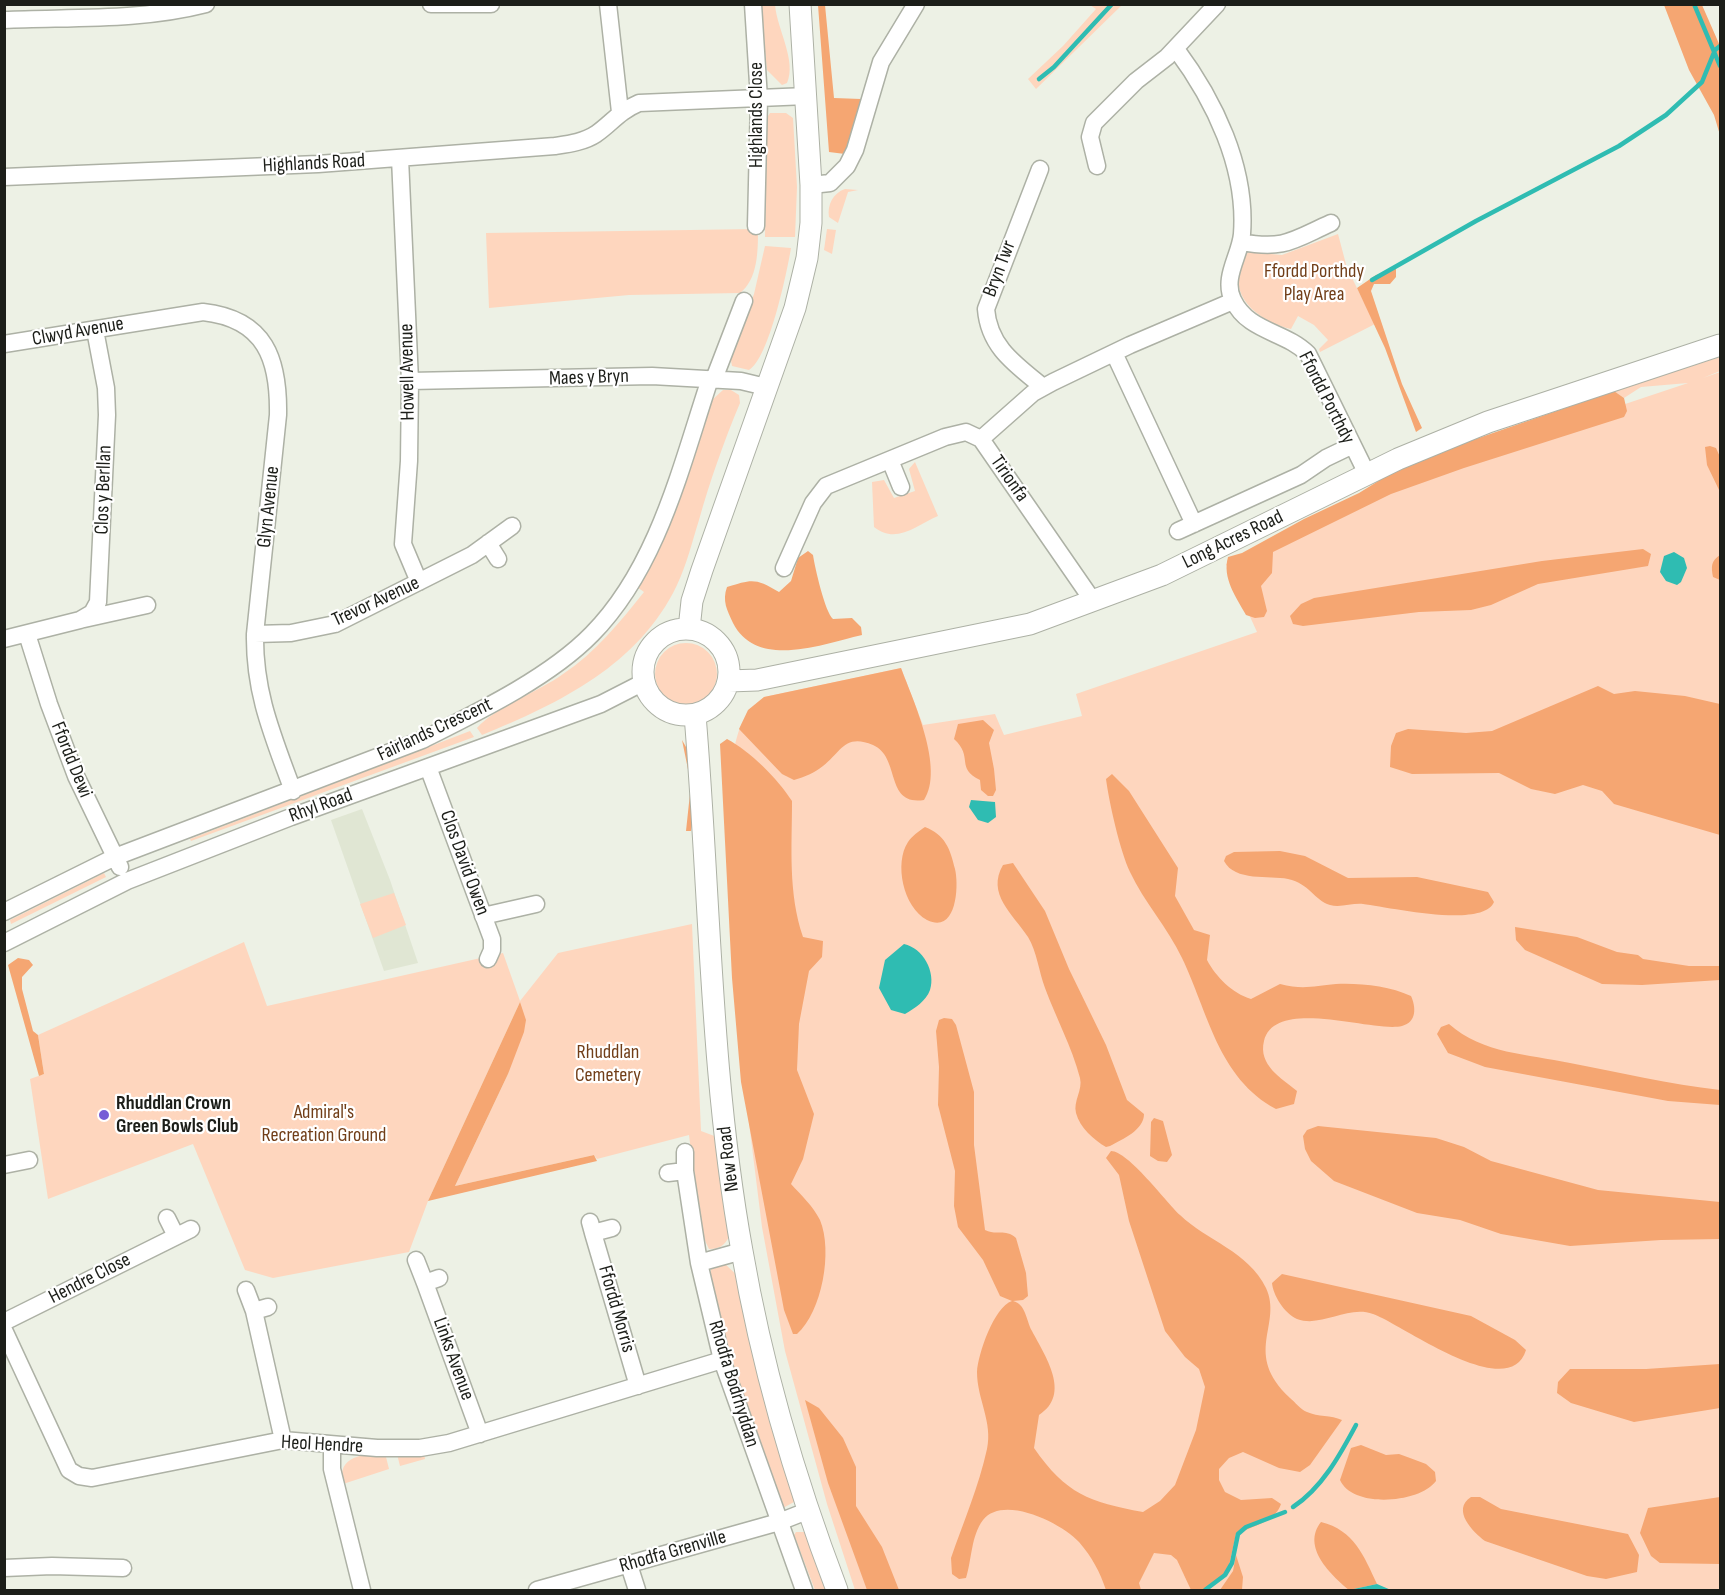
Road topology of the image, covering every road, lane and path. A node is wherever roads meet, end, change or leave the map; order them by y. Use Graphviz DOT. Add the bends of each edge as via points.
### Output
graph roads {
  1 [pos="206,4"];
  2 [pos="430,4"];
  3 [pos="492,4"];
  4 [pos="608,4"];
  5 [pos="753,4"];
  6 [pos="800,4"];
  7 [pos="916,4"];
  8 [pos="1217,4"];
  9 [pos="30,12"];
  10 [pos="4,20"];
  11 [pos="1176,49"];
  12 [pos="807,96"];
  13 [pos="759,99"];
  14 [pos="617,114"];
  15 [pos="400,158"];
  16 [pos="1097,166"];
  17 [pos="1040,168"];
  18 [pos="4,177"];
  19 [pos="811,186"];
  20 [pos="1331,223"];
  21 [pos="756,226"];
  22 [pos="1241,242"];
  23 [pos="744,301"];
  24 [pos="1233,301"];
  25 [pos="151,319"];
  26 [pos="95,330"];
  27 [pos="4,344"];
  28 [pos="1720,345"];
  29 [pos="1114,352"];
  30 [pos="712,379"];
  31 [pos="410,381"];
  32 [pos="766,387"];
  33 [pos="1043,387"];
  34 [pos="981,439"];
  35 [pos="1351,446"];
  36 [pos="890,460"];
  37 [pos="1367,474"];
  38 [pos="902,487"];
  39 [pos="1194,524"];
  40 [pos="512,526"];
  41 [pos="1178,531"];
  42 [pos="488,543"];
  43 [pos="498,559"];
  44 [pos="784,568"];
  45 [pos="420,582"];
  46 [pos="1093,601"];
  47 [pos="147,605"];
  48 [pos="80,620"];
  49 [pos="689,629"];
  50 [pos="27,634"];
  51 [pos="255,634"];
  52 [pos="4,639"];
  53 [pos="729,681"];
  54 [pos="644,682"];
  55 [pos="694,715"];
  56 [pos="428,767"];
  57 [pos="293,791"];
  58 [pos="115,857"];
  59 [pos="127,881"];
  60 [pos="536,904"];
  61 [pos="4,912"];
  62 [pos="483,916"];
  63 [pos="4,943"];
  64 [pos="488,959"];
  65 [pos="685,1152"];
  66 [pos="29,1160"];
  67 [pos="4,1165"];
  68 [pos="685,1171"];
  69 [pos="668,1173"];
  70 [pos="167,1218"];
  71 [pos="612,1228"];
  72 [pos="741,1251"];
  73 [pos="416,1260"];
  74 [pos="699,1263"];
  75 [pos="246,1290"];
  76 [pos="4,1322"];
  77 [pos="4,1330"];
  78 [pos="722,1360"];
  79 [pos="638,1386"];
  80 [pos="480,1434"];
  81 [pos="283,1440"];
  82 [pos="332,1446"];
  83 [pos="807,1511"];
  84 [pos="778,1522"];
  85 [pos="629,1565"];
  86 [pos="4,1568"];
  87 [pos="123,1568"];
  88 [pos="362,1590"];
  89 [pos="537,1590"];
  90 [pos="637,1590"];
  91 [pos="804,1590"];
  92 [pos="837,1590"];
  1 -- 9 [label="street" via="140,15"];
  2 -- 3 [label="street"];
  4 -- 14 [label="street"];
  5 -- 13 [label="street, Highlands Close"];
  6 -- 12 [label="main road"];
  7 -- 19 [label="street" via="881,62 847,166 830,183"];
  8 -- 11 [label="street"];
  9 -- 10 [label="street"];
  11 -- 16 [label="street" via="1136,81 1094,123 1090,137"];
  11 -- 22 [label="street" via="1203,88 1228,143 1240,192"];
  12 -- 13 [label="street"];
  12 -- 19 [label="main road"];
  13 -- 14 [label="street" via="639,103"];
  13 -- 21 [label="street, Highlands Close"];
  14 -- 15 [label="street, Highlands Road" via="596,134 575,142"];
  15 -- 18 [label="street, Highlands Road"];
  15 -- 31 [label="street, Howell Avenue"];
  17 -- 33 [label="street, Bryn Twr" via="986,309 987,327 994,340"];
  19 -- 32 [label="main road" via="807,258 795,308"];
  20 -- 22 [label="street" via="1281,246"];
  22 -- 24 [label="street" via="1230,275"];
  23 -- 30 [label="street, Fairlands Crescent"];
  24 -- 29 [label="street"];
  24 -- 35 [label="street, Ffordd Porthdy" via="1255,325 1298,343 1308,354"];
  25 -- 26 [label="street, Clwyd Avenue"];
  25 -- 51 [label="street, Glyn Avenue" via="203,312 218,314 256,334 275,366 278,415"];
  26 -- 27 [label="street, Clwyd Avenue"];
  26 -- 48 [label="street, Clos y Berllan" via="107,415 101,584 95,608"];
  28 -- 37 [label="main road, Long Acres Road" via="1488,422"];
  29 -- 33 [label="street"];
  29 -- 39 [label="street"];
  30 -- 31 [label="street, Maes y Bryn" via="652,376"];
  30 -- 32 [label="street, Maes y Bryn"];
  30 -- 57 [label="street, Fairlands Crescent" via="657,530 616,605 591,635 556,663 470,717"];
  31 -- 45 [label="street, Howell Avenue" via="403,544"];
  32 -- 49 [label="main road" via="692,601"];
  33 -- 34 [label="street"];
  34 -- 36 [label="street, Tirionfa" via="974,434 956,433"];
  34 -- 46 [label="street, Tirionfa"];
  35 -- 37 [label="street, Ffordd Porthdy"];
  35 -- 39 [label="street" via="1301,476"];
  36 -- 38 [label="street"];
  36 -- 44 [label="street, Tirionfa" via="826,486 808,511"];
  37 -- 46 [label="main road, Long Acres Road" via="1162,575"];
  39 -- 41 [label="street"];
  40 -- 42 [label="street, Trevor Avenue"];
  42 -- 43 [label="street"];
  42 -- 45 [label="street, Trevor Avenue"];
  45 -- 51 [label="street, Trevor Avenue" via="335,624 291,633"];
  46 -- 53 [label="main road, Long Acres Road" via="1022,626 765,679"];
  47 -- 48 [label="street"];
  48 -- 50 [label="street"];
  49 -- 53 [label="main road" via="709,636 720,646 729,666"];
  49 -- 54 [label="main road" via="659,639 643,667"];
  50 -- 52 [label="street"];
  50 -- 58 [label="street, Ffordd Dewi" via="76,776"];
  51 -- 57 [label="street, Glyn Avenue" via="255,668 266,717"];
  53 -- 55 [label="main road" via="714,705"];
  54 -- 55 [label="main road" via="651,698 662,708"];
  54 -- 56 [label="street, Rhyl Road" via="601,704"];
  55 -- 72 [label="main road, New Road" via="726,1135"];
  56 -- 59 [label="street, Rhyl Road"];
  56 -- 62 [label="street, Clos David Owen"];
  57 -- 58 [label="street, Fairlands Crescent"];
  58 -- 59 [label="street, Ffordd Dewi"];
  58 -- 61 [label="street, Fairlands Crescent"];
  59 -- 63 [label="street, Rhyl Road"];
  60 -- 62 [label="street"];
  62 -- 64 [label="street, Clos David Owen" via="492,939"];
  65 -- 68 [label="street, Rhodfa Bodrhyddan"];
  66 -- 67 [label="street"];
  68 -- 69 [label="street"];
  68 -- 74 [label="street, Rhodfa Bodrhyddan"];
  70 -- 76 [label="street, Hendre Close" via="183,1232"];
  71 -- 79 [label="street, Ffordd Morris" via="592,1227"];
  72 -- 74 [label="street"];
  72 -- 83 [label="main road, New Road" via="762,1351"];
  73 -- 80 [label="street, Links Avenue" via="432,1281"];
  74 -- 78 [label="street, Rhodfa Bodrhyddan"];
  75 -- 81 [label="street" via="261,1309"];
  77 -- 81 [label="street, Heol Hendre" via="69,1470 79,1476 100,1477"];
  78 -- 79 [label="street, Heol Hendre"];
  78 -- 84 [label="street, Rhodfa Bodrhyddan"];
  79 -- 80 [label="street, Heol Hendre"];
  80 -- 82 [label="street, Heol Hendre" via="420,1448"];
  81 -- 82 [label="street, Heol Hendre"];
  82 -- 88 [label="street" via="332,1469"];
  83 -- 84 [label="street, Rhodfa Grenville"];
  83 -- 92 [label="main road, New Road"];
  84 -- 85 [label="street, Rhodfa Grenville"];
  84 -- 91 [label="street, Rhodfa Bodrhyddan"];
  85 -- 89 [label="street, Rhodfa Grenville"];
  85 -- 90 [label="street"];
  86 -- 87 [label="street"];
}
